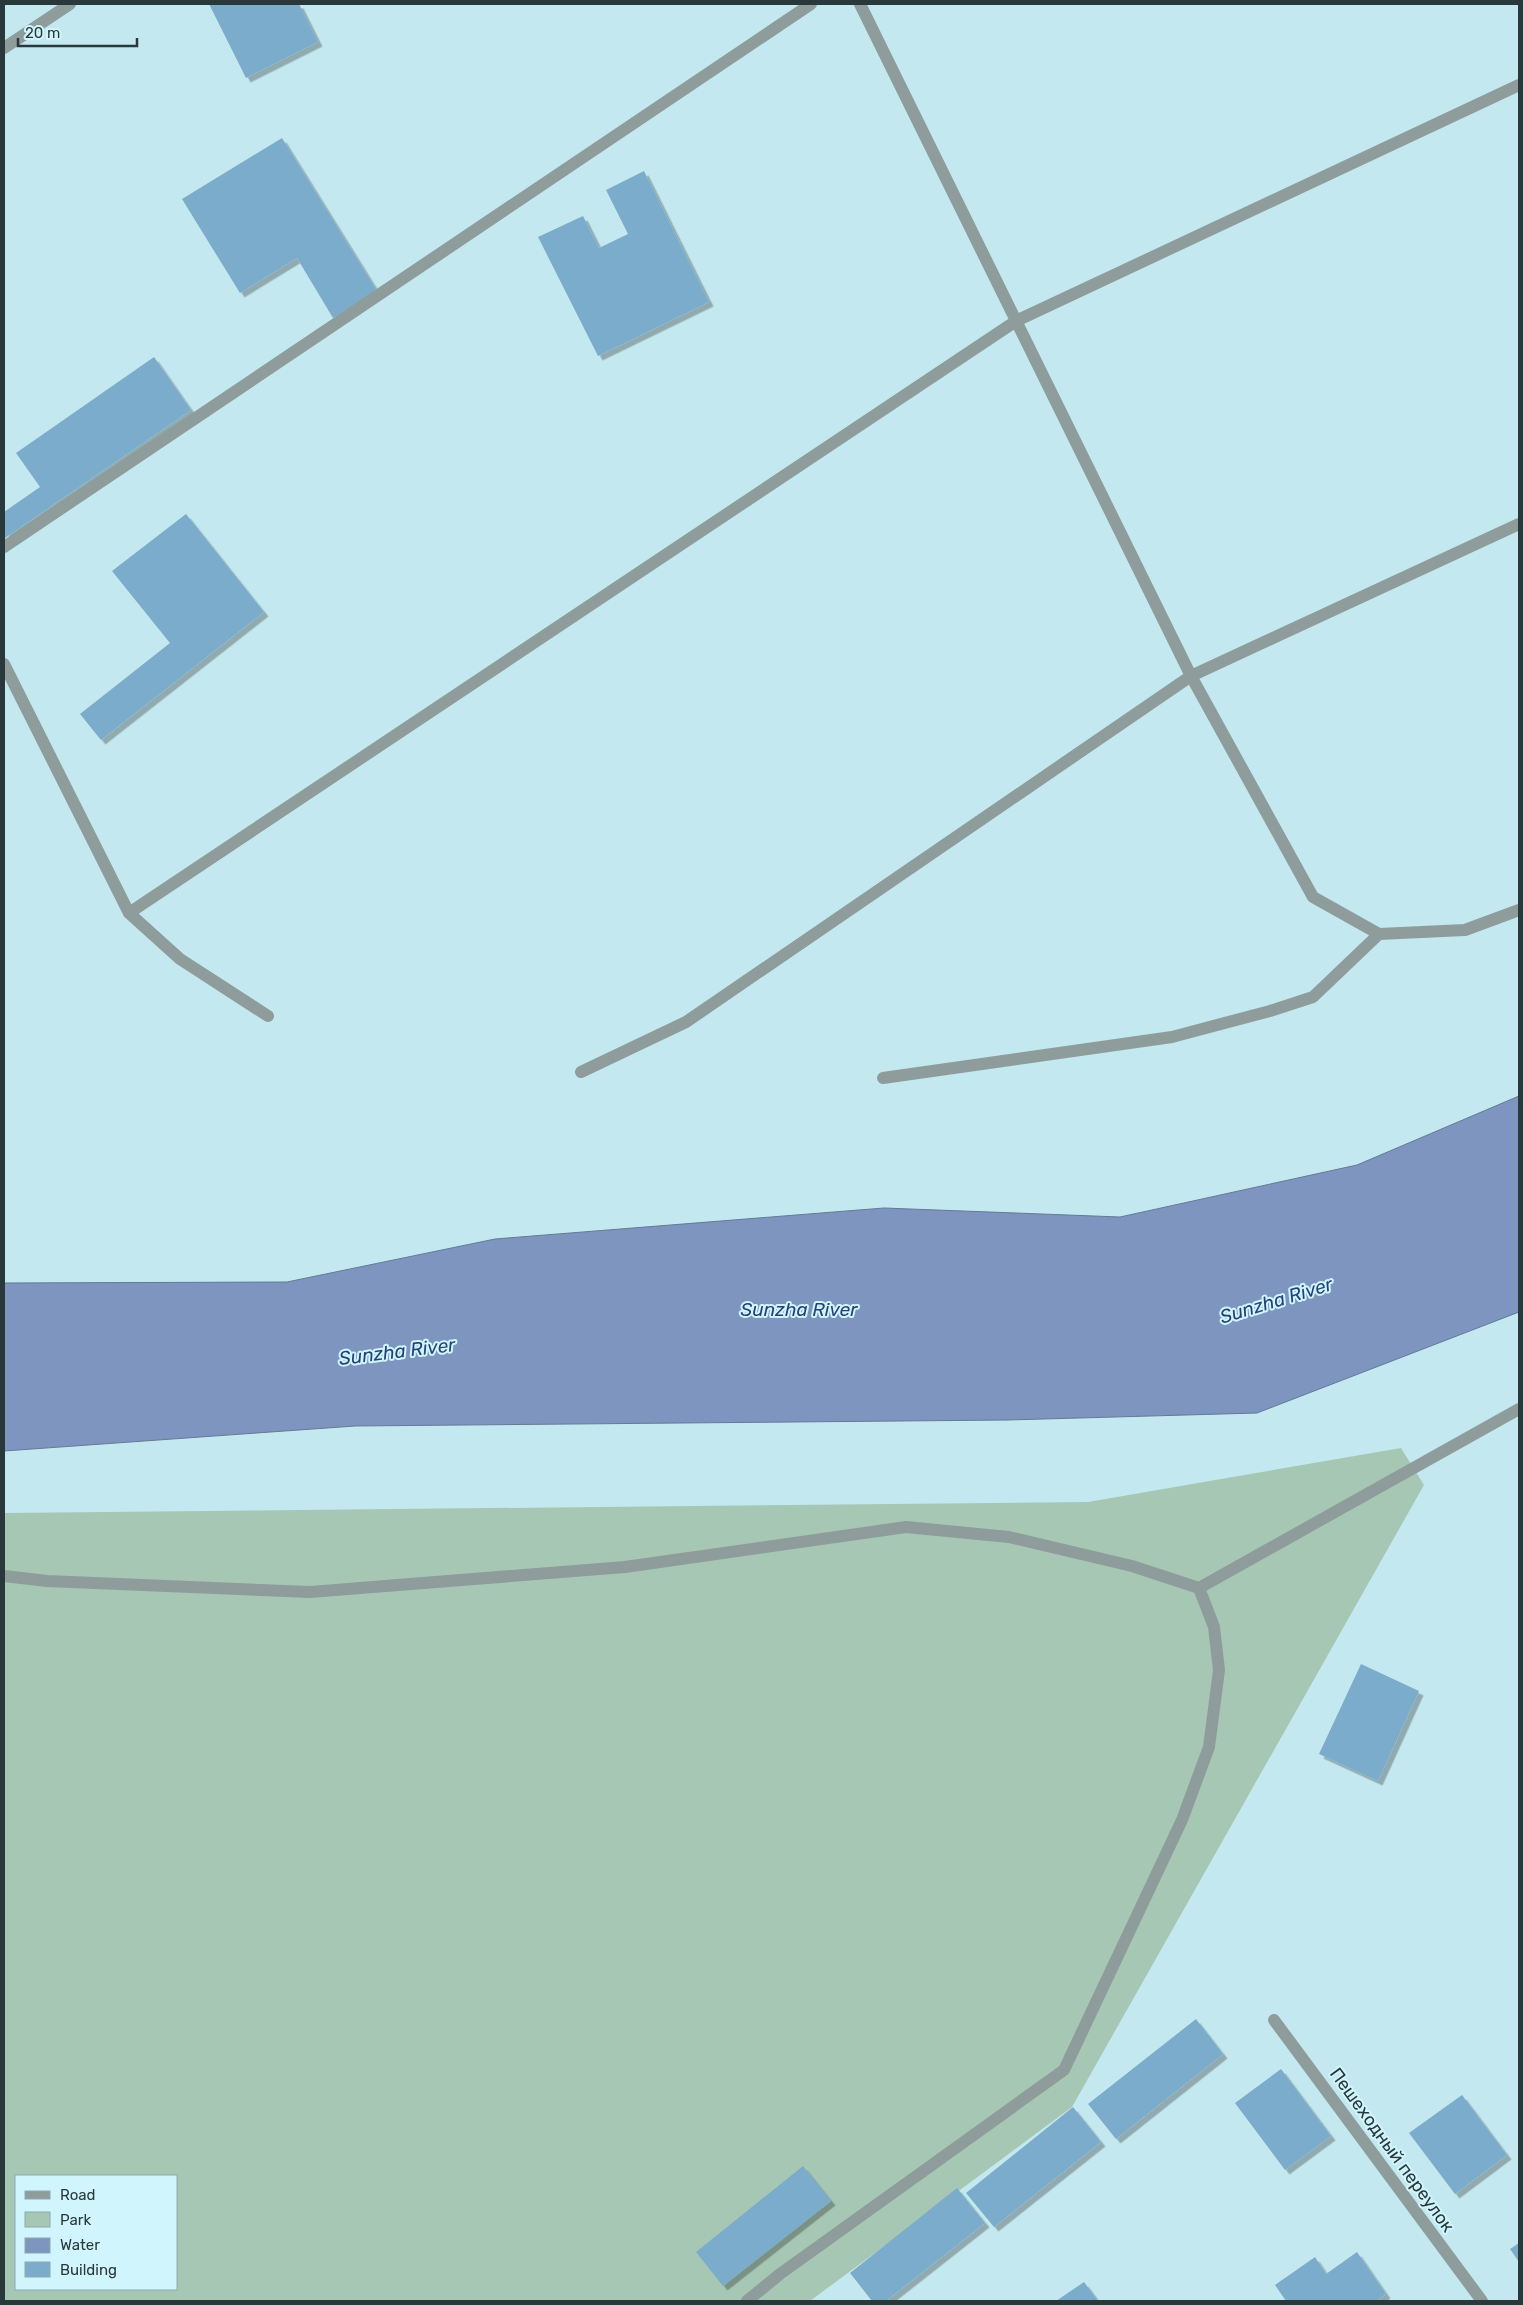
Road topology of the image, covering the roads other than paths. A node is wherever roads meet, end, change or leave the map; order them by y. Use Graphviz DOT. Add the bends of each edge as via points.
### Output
graph roads {
  1 [pos="70,4"];
  2 [pos="811,4"];
  3 [pos="860,4"];
  4 [pos="4,48"];
  5 [pos="1519,85"];
  6 [pos="1016,321"];
  7 [pos="1519,524"];
  8 [pos="4,547"];
  9 [pos="4,664"];
  10 [pos="1191,676"];
  11 [pos="1519,910"];
  12 [pos="129,913"];
  13 [pos="1379,934"];
  14 [pos="268,1016"];
  15 [pos="582,1072"];
  16 [pos="883,1078"];
  17 [pos="1519,1409"];
  18 [pos="4,1576"];
  19 [pos="1199,1588"];
  20 [pos="1274,2020"];
  21 [pos="747,2301"];
  22 [pos="1482,2301"];
  1 -- 4 [label="street"];
  2 -- 8 [label="street"];
  3 -- 6 [label="street"];
  5 -- 6 [label="street"];
  6 -- 10 [label="street"];
  6 -- 12 [label="street"];
  7 -- 10 [label="street"];
  9 -- 12 [label="street"];
  10 -- 13 [label="street" via="1313,897"];
  10 -- 15 [label="street" via="686,1022"];
  11 -- 13 [label="street" via="1465,930"];
  12 -- 14 [label="street" via="180,959"];
  13 -- 16 [label="street" via="1313,997 1270,1011 1172,1037"];
  17 -- 19 [label="street"];
  18 -- 19 [label="street" via="47,1581 310,1592 625,1567 906,1527 1009,1537 1132,1566"];
  19 -- 21 [label="street" via="1214,1627 1219,1670 1209,1747 1182,1820 1064,2070"];
  20 -- 22 [label="street, Пешеходный переулок"];
}
